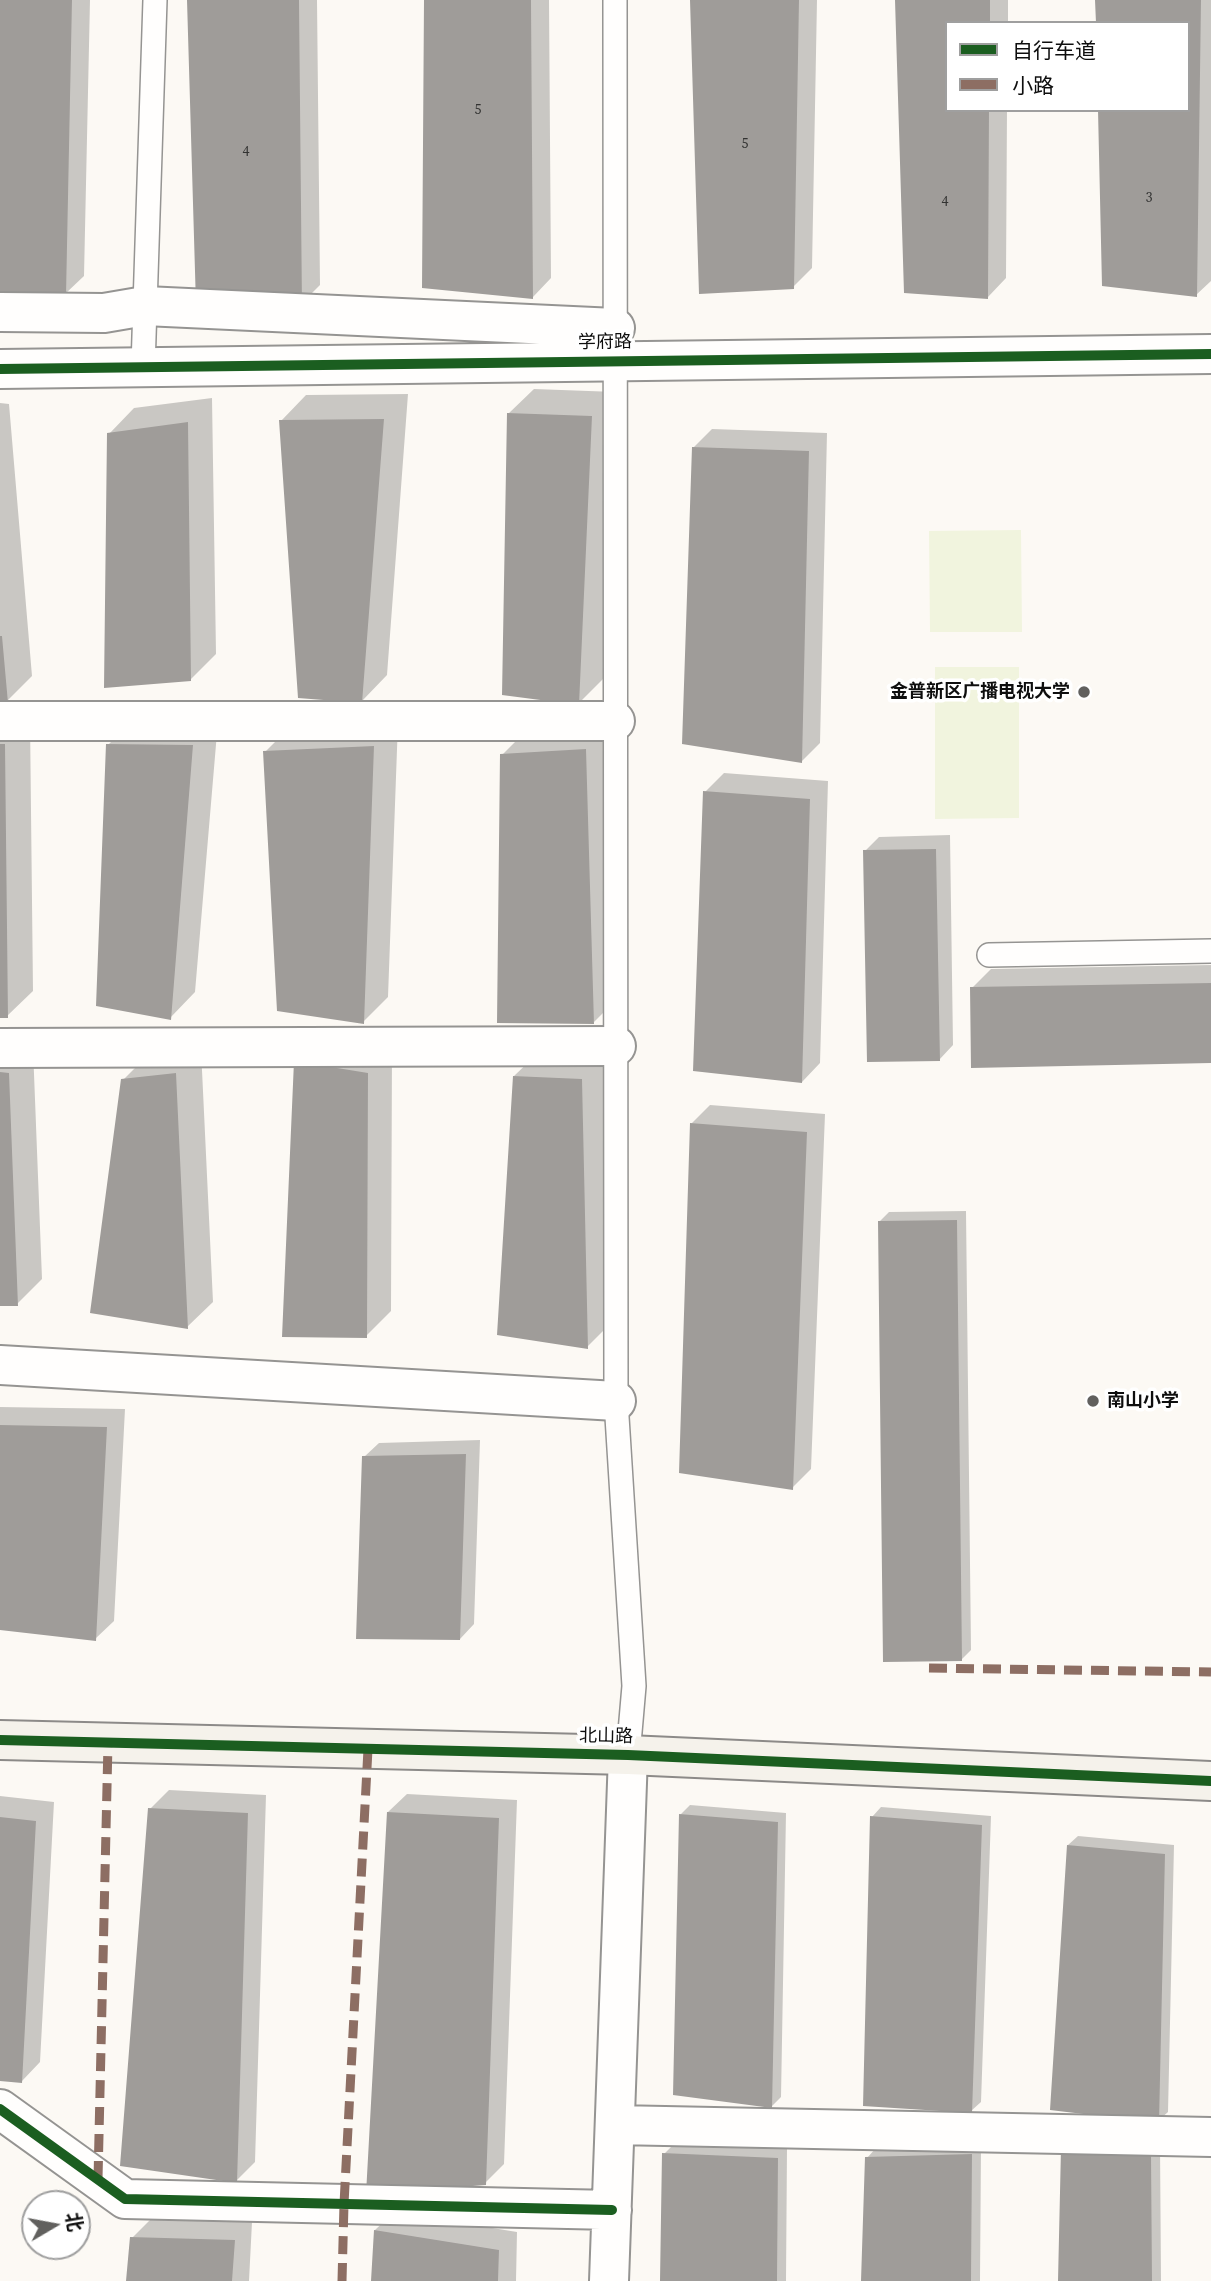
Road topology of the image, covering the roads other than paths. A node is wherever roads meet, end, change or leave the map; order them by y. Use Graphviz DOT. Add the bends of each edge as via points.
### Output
graph roads {
  1 [pos="155,0"];
  2 [pos="615,0"];
  3 [pos="145,306"];
  4 [pos="0,312"];
  5 [pos="615,345"];
  6 [pos="1211,354"];
  7 [pos="143,367"];
  8 [pos="0,369"];
  9 [pos="0,721"];
  10 [pos="615,721"];
  11 [pos="1211,951"];
  12 [pos="989,955"];
  13 [pos="616,1046"];
  14 [pos="0,1048"];
  15 [pos="0,1365"];
  16 [pos="616,1401"];
  17 [pos="0,1740"];
  18 [pos="628,1755"];
  19 [pos="1211,1781"];
  20 [pos="0,2109"];
  21 [pos="615,2125"];
  22 [pos="1211,2137"];
  23 [pos="612,2210"];
  24 [pos="609,2281"];
  1 -- 3 [label="lane"];
  2 -- 5 [label="lane"];
  3 -- 4 [label="street" via="104,313"];
  3 -- 5 [label="street"];
  3 -- 7 [label="lane"];
  5 -- 6 [label="street, 学府路"];
  5 -- 7 [label="street, 学府路"];
  5 -- 10 [label="lane"];
  7 -- 8 [label="street, 学府路"];
  9 -- 10 [label="street"];
  10 -- 13 [label="lane"];
  11 -- 12 [label="lane"];
  13 -- 14 [label="street"];
  13 -- 16 [label="lane"];
  15 -- 16 [label="street"];
  16 -- 18 [label="lane" via="634,1686"];
  17 -- 18 [label="street, 北山路"];
  18 -- 19 [label="street, 北山路"];
  18 -- 21 [label="street"];
  20 -- 23 [label="street" via="125,2199"];
  21 -- 22 [label="street"];
  21 -- 23 [label="street"];
  23 -- 24 [label="street"];
}
